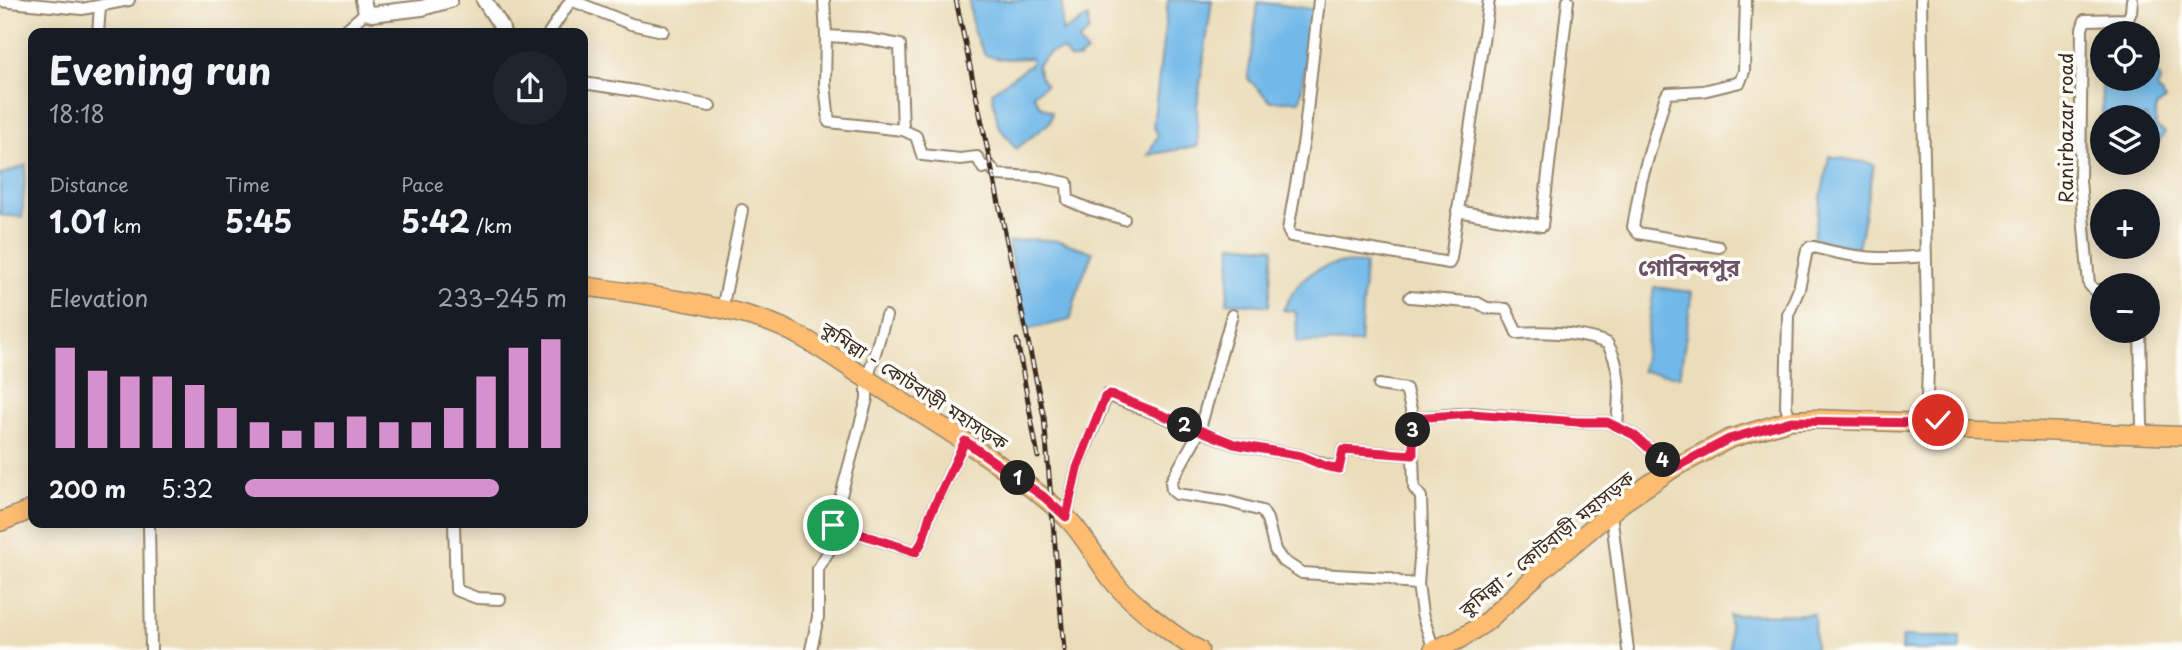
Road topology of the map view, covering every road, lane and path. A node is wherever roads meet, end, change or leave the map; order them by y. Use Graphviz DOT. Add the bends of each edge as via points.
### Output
graph roads {
  1 [pos="129,0"];
  2 [pos="450,0"];
  3 [pos="484,0"];
  4 [pos="571,0"];
  5 [pos="824,0"];
  6 [pos="1319,0"];
  7 [pos="1489,0"];
  8 [pos="1568,0"];
  9 [pos="1746,0"];
  10 [pos="1921,0"];
  11 [pos="2132,0"];
  12 [pos="0,1"];
  13 [pos="365,6"];
  14 [pos="100,7"];
  15 [pos="98,28"];
  16 [pos="346,28"];
  17 [pos="502,28"];
  18 [pos="552,28"];
  19 [pos="663,31"];
  20 [pos="827,36"];
  21 [pos="588,84"];
  22 [pos="709,106"];
  23 [pos="903,130"];
  24 [pos="742,210"];
  25 [pos="1457,211"];
  26 [pos="1124,219"];
  27 [pos="1719,247"];
  28 [pos="1925,256"];
  29 [pos="2090,285"];
  30 [pos="588,287"];
  31 [pos="1410,297"];
  32 [pos="722,310"];
  33 [pos="1232,315"];
  34 [pos="886,316"];
  35 [pos="2139,343"];
  36 [pos="867,380"];
  37 [pos="1379,385"];
  38 [pos="1413,418"];
  39 [pos="1791,421"];
  40 [pos="1926,423"];
  41 [pos="1618,426"];
  42 [pos="2182,427"];
  43 [pos="2129,428"];
  44 [pos="1199,432"];
  45 [pos="2182,436"];
  46 [pos="965,441"];
  47 [pos="1413,455"];
  48 [pos="1672,469"];
  49 [pos="28,511"];
  50 [pos="1611,513"];
  51 [pos="1066,517"];
  52 [pos="0,522"];
  53 [pos="835,527"];
  54 [pos="149,528"];
  55 [pos="454,528"];
  56 [pos="1418,584"];
  57 [pos="500,599"];
  58 [pos="151,650"];
  59 [pos="811,650"];
  60 [pos="1199,650"];
  61 [pos="1434,650"];
  62 [pos="1628,650"];
  1 -- 14 [label="street"];
  2 -- 13 [label="street" via="422,8"];
  3 -- 17 [label="street"];
  4 -- 18 [label="street"];
  4 -- 19 [label="street" via="631,24"];
  5 -- 20 [label="street"];
  6 -- 25 [label="street" via="1291,236 1448,263"];
  7 -- 25 [label="street"];
  8 -- 25 [label="street" via="1542,226"];
  9 -- 27 [label="street" via="1740,82 1668,93 1640,181 1633,227 1638,233"];
  10 -- 28 [label="street"];
  11 -- 29 [label="street, Ranirbazar road" via="2128,19 2085,20 2082,29 2080,181"];
  12 -- 14 [label="street"];
  13 -- 16 [label="street"];
  14 -- 15 [label="street"];
  20 -- 23 [label="street" via="900,45"];
  20 -- 23 [label="street" via="829,122"];
  21 -- 22 [label="street"];
  23 -- 26 [label="street" via="916,136 922,155 977,157 983,168 990,166 997,176 1067,183 1068,200"];
  24 -- 32 [label="street"];
  28 -- 39 [label="street" via="1883,260 1814,247 1807,250 1800,289 1788,315 1786,407"];
  28 -- 40 [label="street"];
  30 -- 32 [label="main road, কুমিল্লা - কোটবাড়ী মহাসড়ক"];
  31 -- 41 [label="street" via="1506,309 1517,333 1550,331 1607,344 1617,366"];
  32 -- 36 [label="main road, কুমিল্লা - কোটবাড়ী মহাসড়ক" via="793,332"];
  33 -- 44 [label="street"];
  34 -- 36 [label="street"];
  35 -- 43 [label="street"];
  36 -- 46 [label="main road, কুমিল্লা - কোটবাড়ী মহাসড়ক"];
  36 -- 53 [label="street" via="867,399 834,516"];
  37 -- 38 [label="street" via="1406,389"];
  38 -- 41 [label="street" via="1472,414"];
  38 -- 47 [label="street"];
  39 -- 40 [label="main road, কুমিল্লা - কোটবাড়ী মহাসড়ক"];
  39 -- 48 [label="main road, কুমিল্লা - কোটবাড়ী মহাসড়ক" via="1729,439"];
  40 -- 43 [label="main road, কুমিল্লা - কোটবাড়ী মহাসড়ক" via="1953,428"];
  41 -- 48 [label="street"];
  42 -- 43 [label="main road, কুমিল্লা - কোটবাড়ী মহাসড়ক"];
  43 -- 45 [label="main road, কুমিল্লা - কোটবাড়ী মহাসড়ক"];
  44 -- 47 [label="street" via="1339,469 1343,450"];
  44 -- 51 [label="street" via="1107,395 1077,468"];
  44 -- 56 [label="street" via="1171,482 1177,494 1262,511 1275,550 1302,573"];
  46 -- 51 [label="main road, কুমিল্লা - কোটবাড়ী মহাসড়ক"];
  46 -- 53 [label="street" via="916,552"];
  47 -- 56 [label="street" via="1414,488 1421,497"];
  48 -- 50 [label="main road, কুমিল্লা - কোটবাড়ী মহাসড়ক"];
  49 -- 52 [label="main road"];
  50 -- 61 [label="main road, কুমিল্লা - কোটবাড়ী মহাসড়ক" via="1486,622"];
  50 -- 62 [label="street"];
  51 -- 60 [label="main road, কুমিল্লা - কোটবাড়ী মহাসড়ক" via="1114,583"];
  53 -- 59 [label="street" via="832,544 818,569 818,617"];
  54 -- 58 [label="street"];
  55 -- 57 [label="street" via="456,590 477,598"];
  56 -- 61 [label="street"];
}
